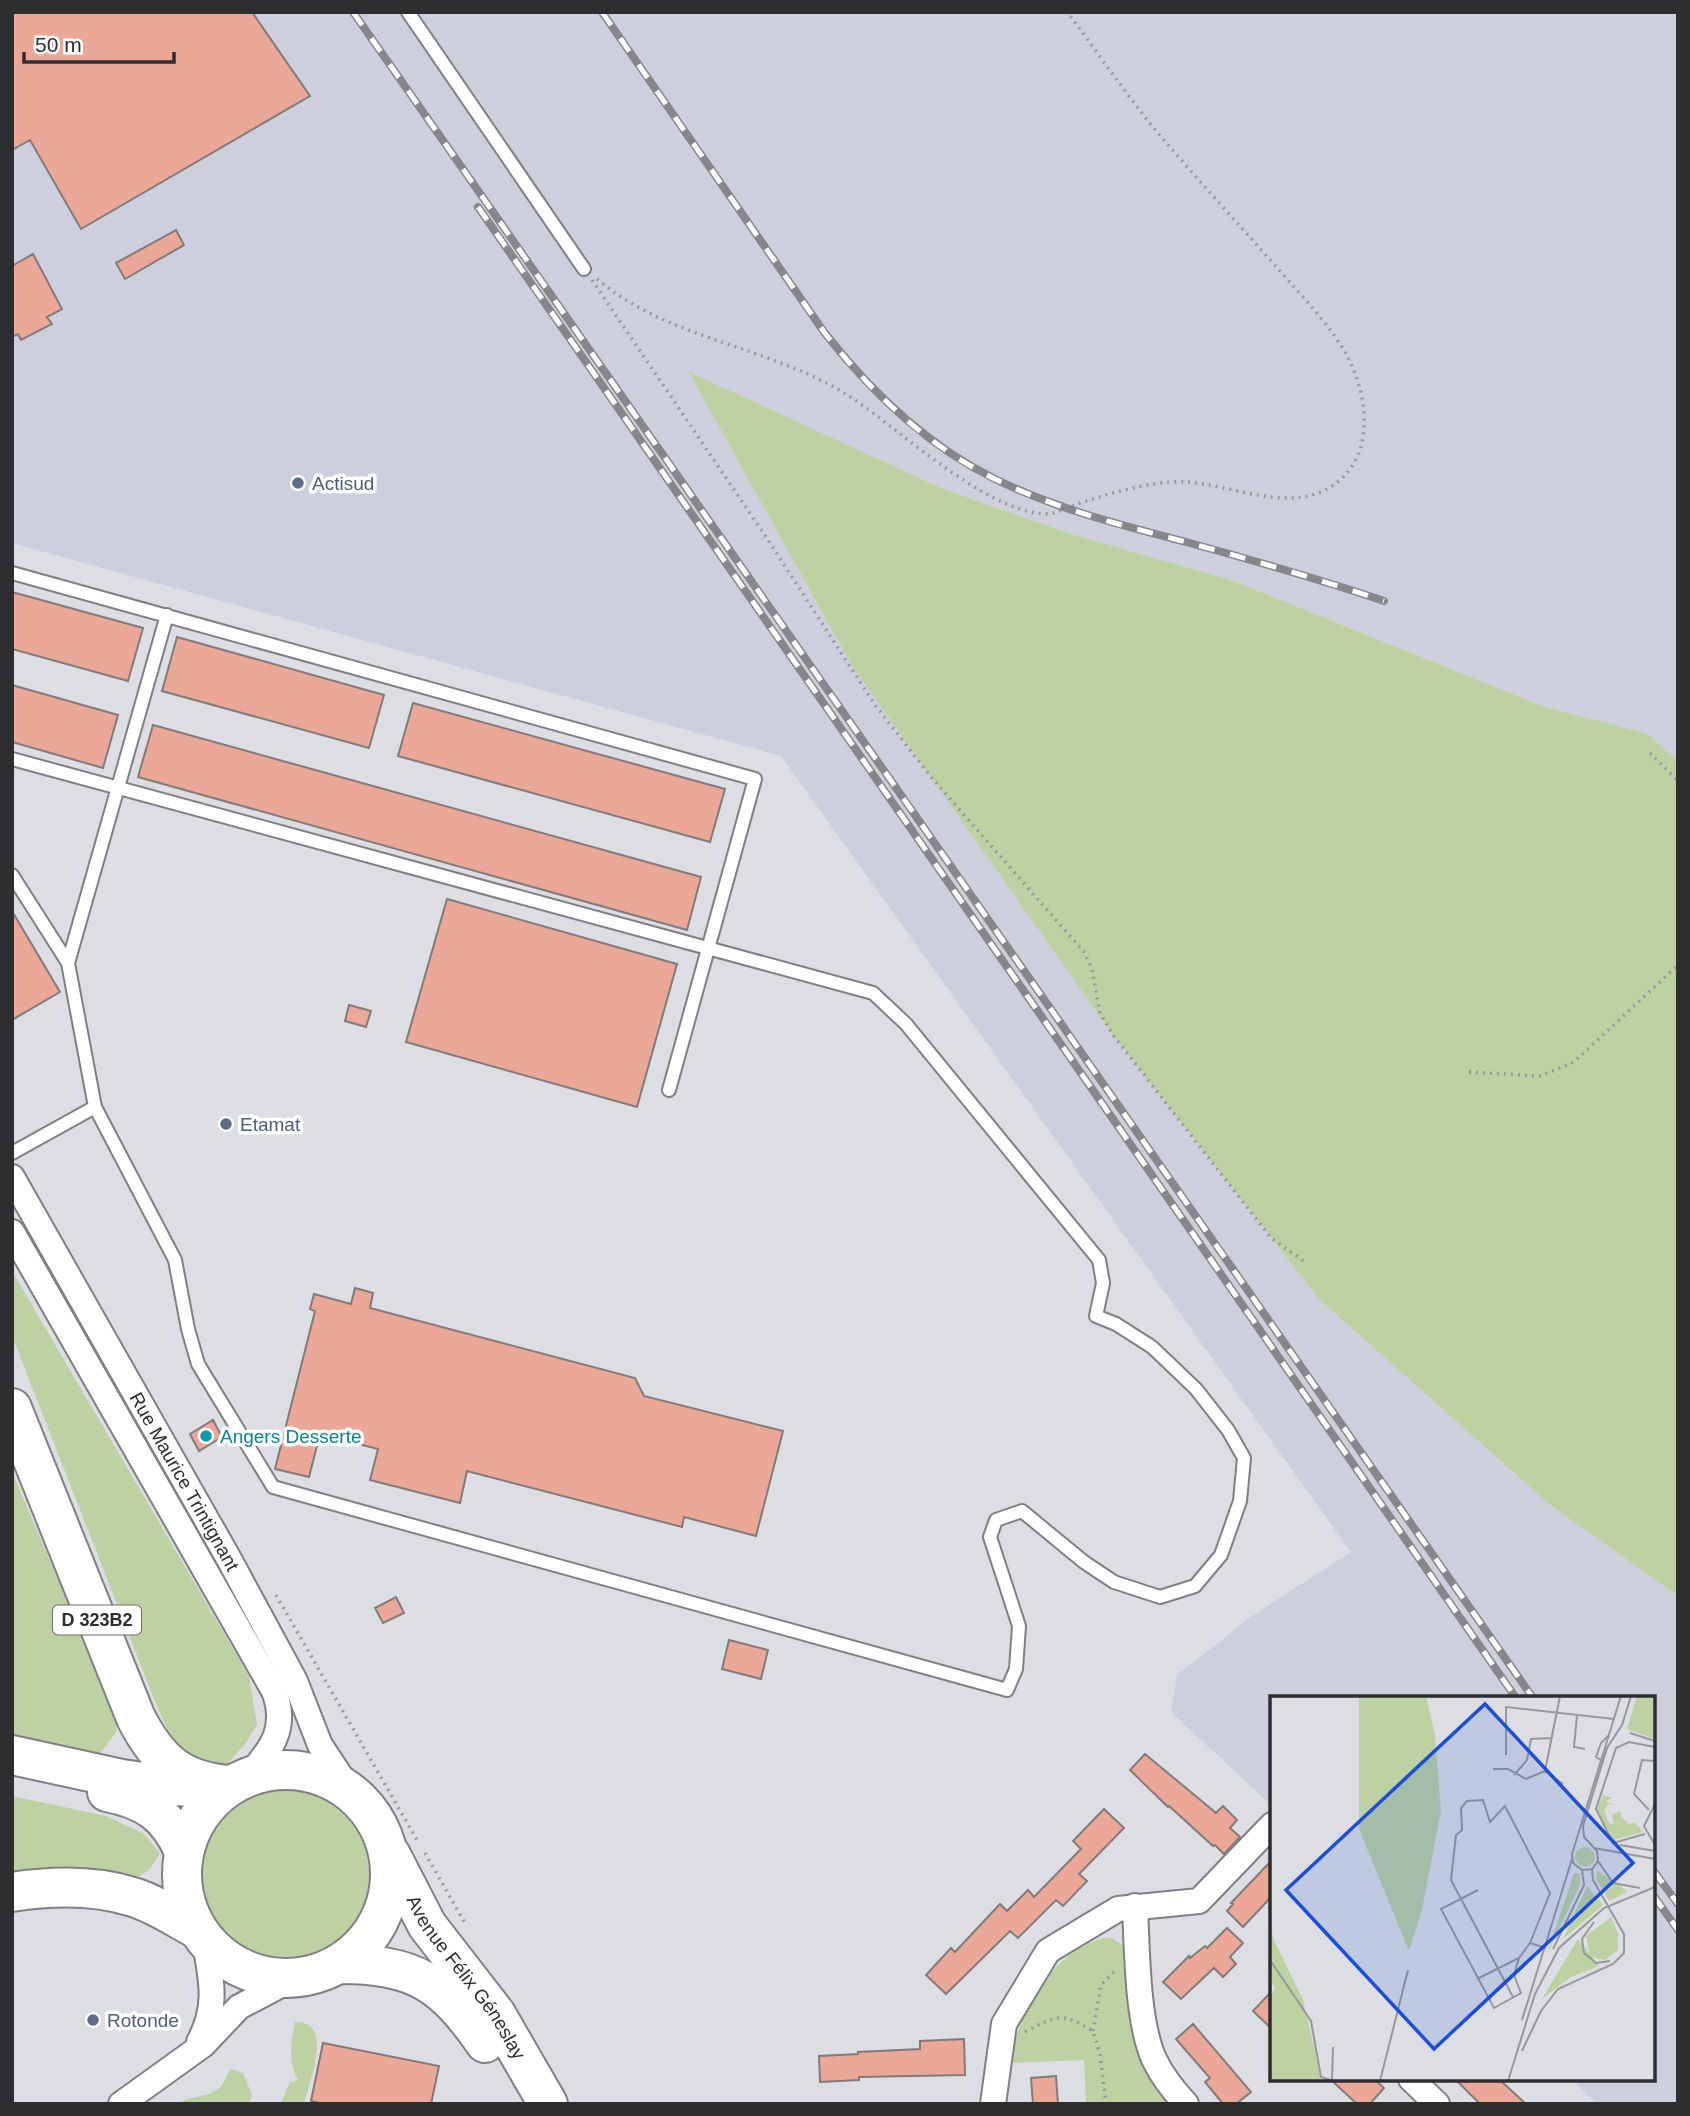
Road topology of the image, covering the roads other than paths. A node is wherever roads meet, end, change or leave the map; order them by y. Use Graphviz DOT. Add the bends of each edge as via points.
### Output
graph roads {
  1 [pos="408,12"];
  2 [pos="584,269"];
  3 [pos="12,573"];
  4 [pos="167,615"];
  5 [pos="12,759"];
  6 [pos="118,788"];
  7 [pos="12,875"];
  8 [pos="710,949"];
  9 [pos="68,964"];
  10 [pos="669,1090"];
  11 [pos="95,1107"];
  12 [pos="12,1153"];
  13 [pos="12,1177"];
  14 [pos="12,1232"];
  15 [pos="12,1408"];
  16 [pos="12,1755"];
  17 [pos="12,1772"];
  18 [pos="239,1781"];
  19 [pos="349,1789"];
  20 [pos="1270,1827"];
  21 [pos="388,1848"];
  22 [pos="184,1851"];
  23 [pos="12,1892"];
  24 [pos="1135,1906"];
  25 [pos="201,1934"];
  26 [pos="340,1964"];
  27 [pos="294,1978"];
  28 [pos="190,2054"];
  29 [pos="1413,2081"];
  30 [pos="121,2104"];
  31 [pos="523,2104"];
  32 [pos="548,2104"];
  33 [pos="993,2104"];
  34 [pos="1186,2104"];
  35 [pos="1437,2104"];
  1 -- 2 [label="lane"];
  3 -- 4 [label="lane"];
  4 -- 6 [label="lane"];
  4 -- 8 [label="lane" via="755,779"];
  5 -- 6 [label="lane"];
  6 -- 8 [label="lane"];
  6 -- 9 [label="lane"];
  7 -- 9 [label="lane"];
  8 -- 10 [label="lane"];
  8 -- 11 [label="lane" via="873,993 906,1024 1099,1261 1103,1283 1096,1316 1152,1347 1196,1389 1228,1430 1244,1458 1240,1501 1221,1555 1195,1586 1160,1597 1114,1582 1022,1511 996,1520 990,1537 1020,1626 1016,1669 1007,1690 273,1487 198,1364 175,1260"];
  9 -- 11 [label="lane"];
  11 -- 12 [label="lane"];
  13 -- 19 [label="street, Rue Maurice Trintignant" via="229,1559 295,1681 320,1745"];
  14 -- 18 [label="street, Rue Maurice Trintignant" via="274,1690 279,1706 276,1735 269,1751"];
  15 -- 18 [label="main road, D 323B2" via="144,1734 169,1765 186,1775 211,1784"];
  16 -- 18 [label="main road" via="172,1786 195,1788"];
  17 -- 22 [label="main road" via="139,1802 168,1822"];
  18 -- 19 [label="main road" via="282,1769 317,1773"];
  18 -- 22 [label="main road" via="209,1803"];
  19 -- 21 [label="main road" via="374,1815"];
  20 -- 24 [label="street" via="1199,1901"];
  21 -- 26 [label="main road" via="391,1882 383,1914 365,1943"];
  21 -- 32 [label="main road, Avenue Félix Géneslay" via="427,1925 496,2014"];
  22 -- 25 [label="main road" via="186,1905"];
  23 -- 25 [label="main road" via="72,1887 133,1897"];
  24 -- 33 [label="street" via="1118,1909 1048,1951 1004,2024"];
  24 -- 34 [label="street" via="1144,2024 1153,2058"];
  25 -- 27 [label="main road" via="229,1961 260,1975"];
  25 -- 28 [label="street" via="213,1997 203,2033"];
  26 -- 27 [label="main road"];
  26 -- 31 [label="main road, Avenue Félix Géneslay" via="381,1965 421,1977 438,1988 476,2029"];
  27 -- 28 [label="street" via="239,2007"];
  28 -- 30 [label="street"];
  29 -- 35 [label="street"];
}
